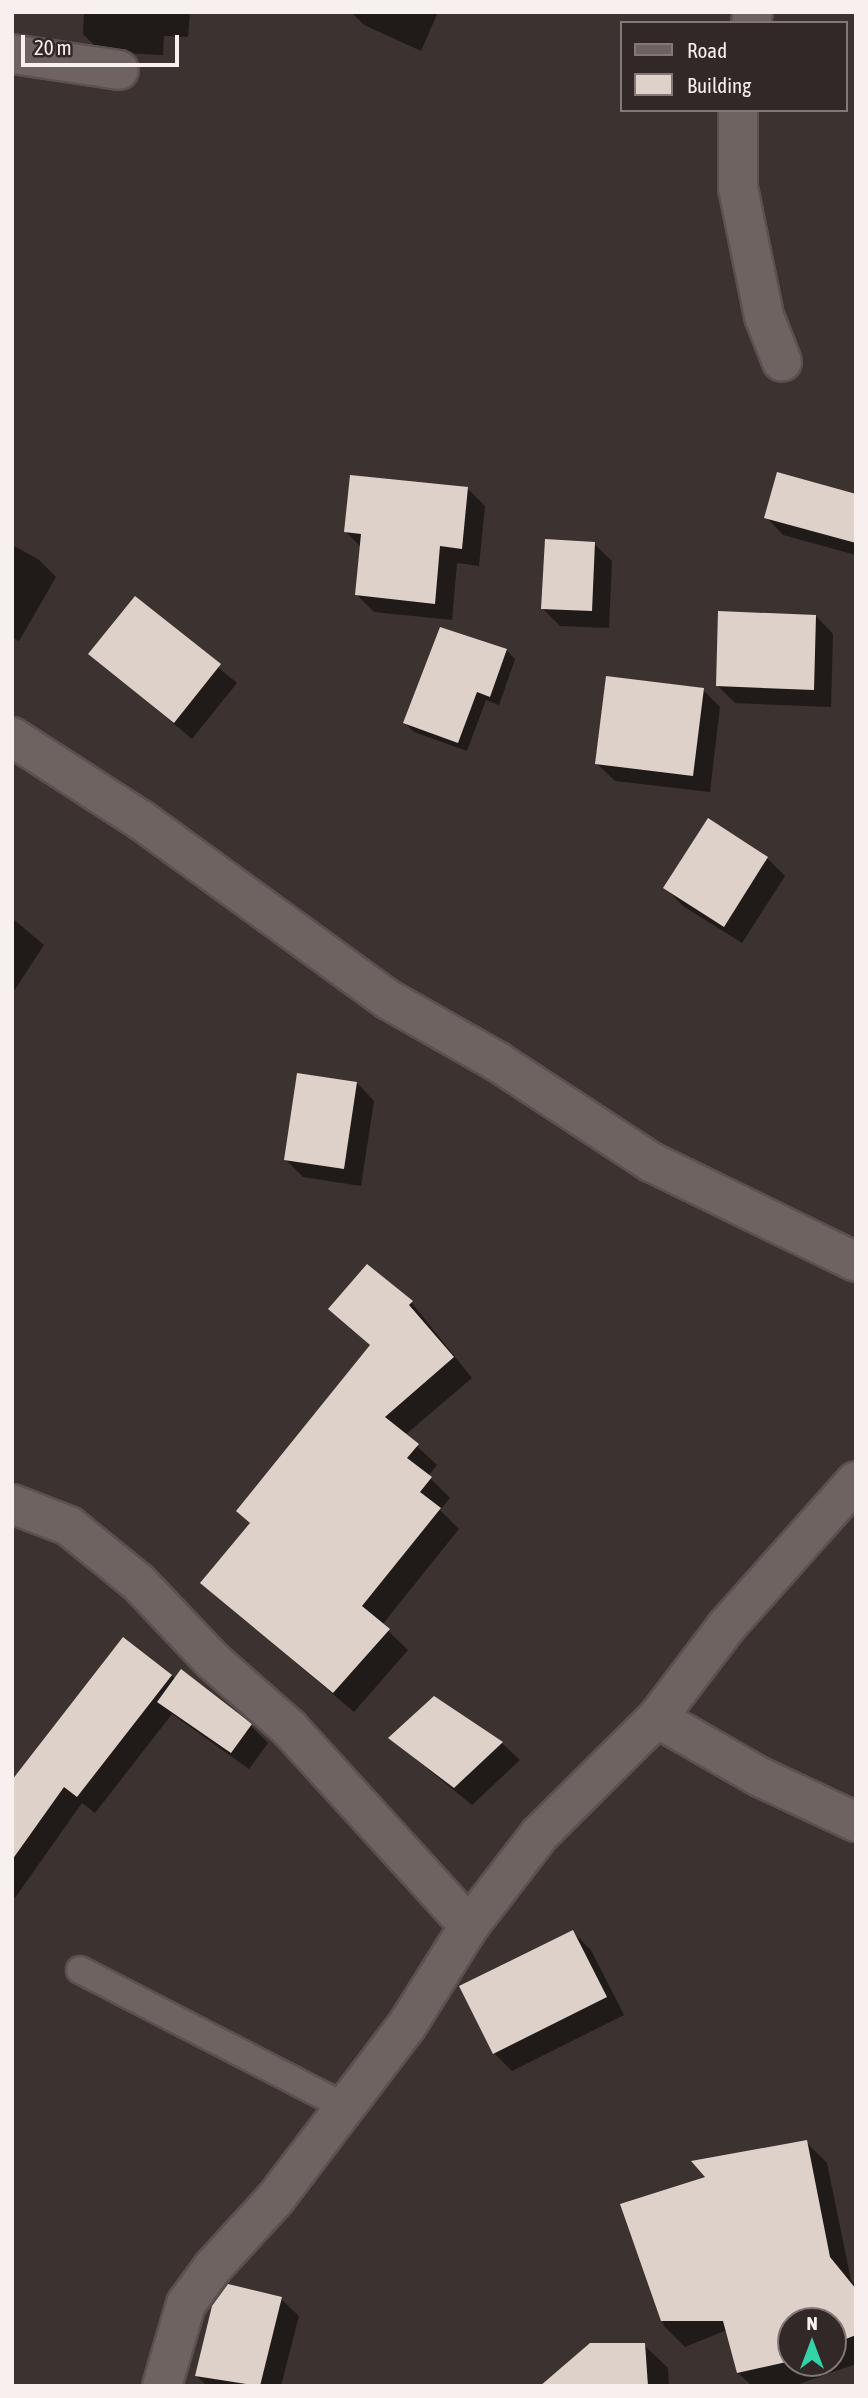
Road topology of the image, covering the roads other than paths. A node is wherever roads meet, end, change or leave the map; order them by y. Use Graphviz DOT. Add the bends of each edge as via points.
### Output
graph roads {
  1 [pos="12,54"];
  2 [pos="119,70"];
  3 [pos="738,112"];
  4 [pos="782,362"];
  5 [pos="12,737"];
  6 [pos="856,1262"];
  7 [pos="856,1480"];
  8 [pos="12,1504"];
  9 [pos="657,1718"];
  10 [pos="856,1822"];
  11 [pos="469,1926"];
  12 [pos="79,1970"];
  13 [pos="345,2107"];
  14 [pos="162,2386"];
  1 -- 2 [label="street"];
  3 -- 4 [label="street" via="738,188 764,316"];
  5 -- 6 [label="street" via="141,820 389,1000 498,1062 651,1162"];
  7 -- 9 [label="street" via="735,1616"];
  8 -- 11 [label="street" via="69,1526 138,1582 213,1661 290,1729"];
  9 -- 10 [label="street" via="760,1777"];
  9 -- 11 [label="street" via="539,1835"];
  11 -- 13 [label="street" via="405,2027"];
  12 -- 13 [label="lane"];
  13 -- 14 [label="street" via="276,2199 213,2267 186,2304"];
}
